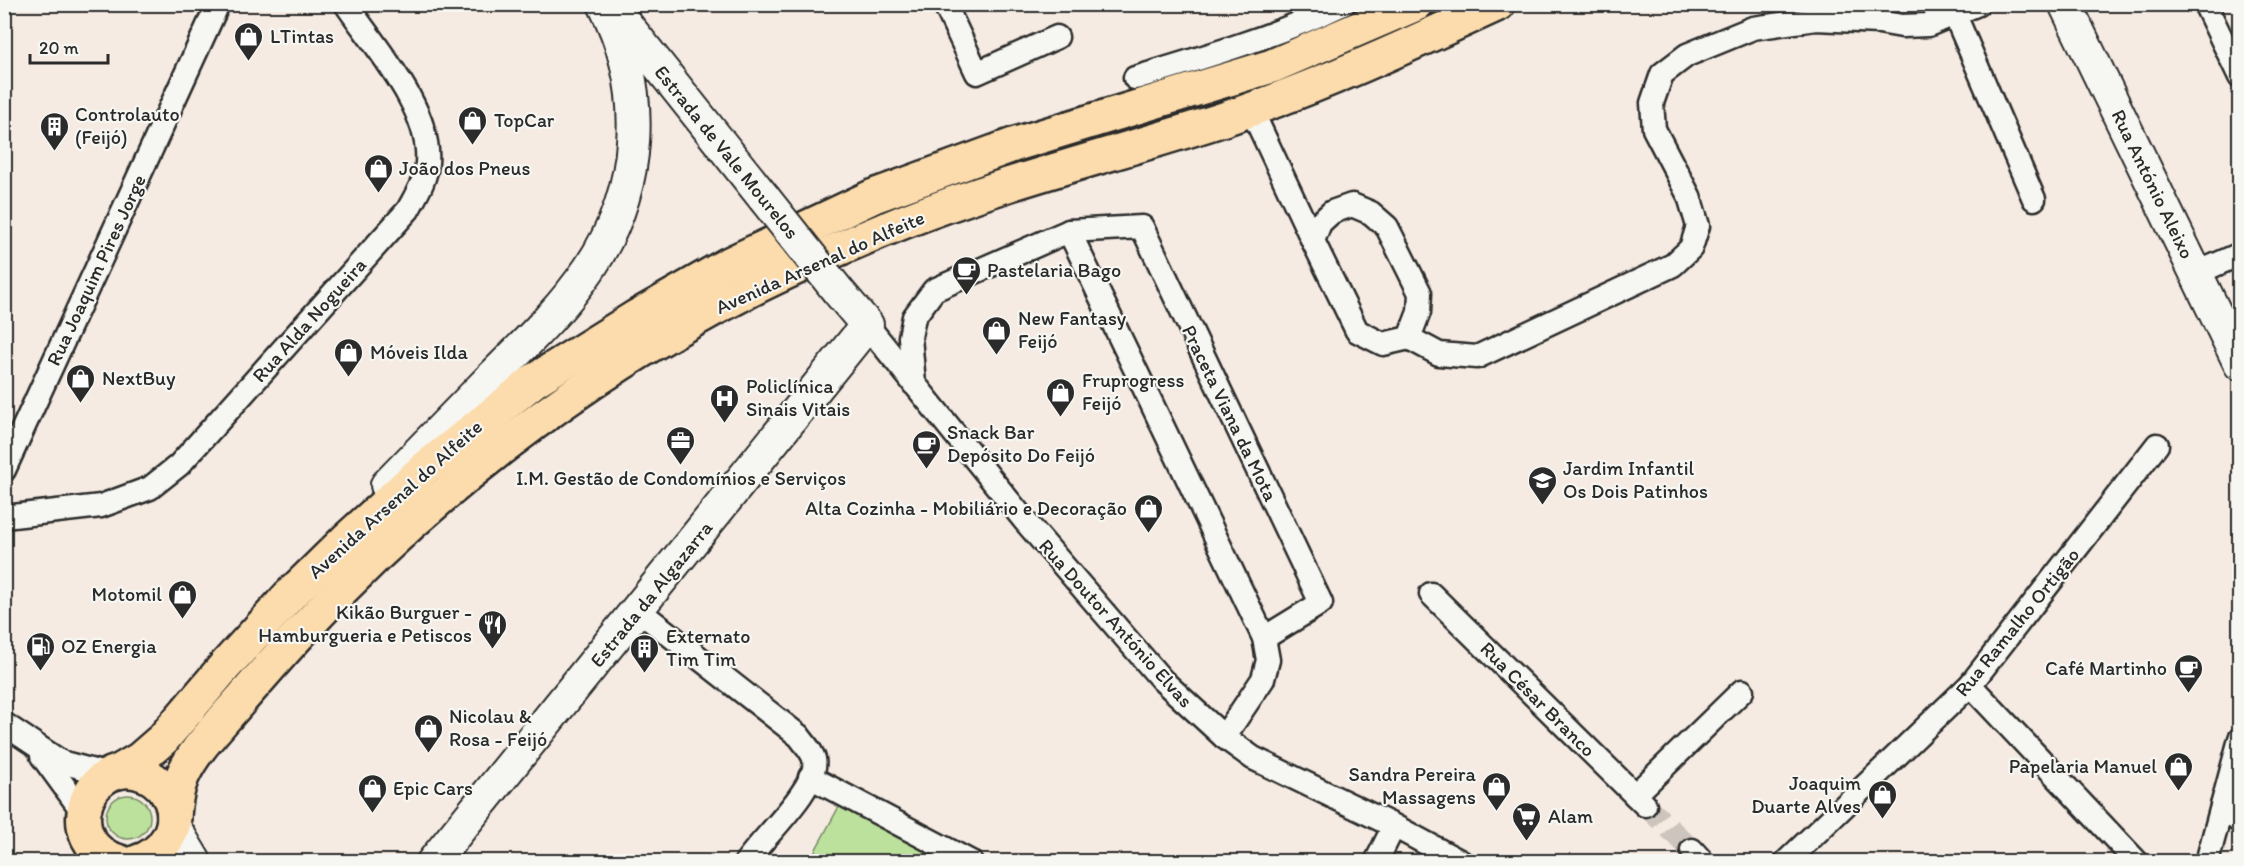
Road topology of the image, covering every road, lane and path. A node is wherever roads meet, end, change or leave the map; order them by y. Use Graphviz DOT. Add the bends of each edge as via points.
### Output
graph roads {
  1 [pos="218,4"];
  2 [pos="346,4"];
  3 [pos="604,4"];
  4 [pos="611,4"];
  5 [pos="948,4"];
  6 [pos="1342,4"];
  7 [pos="1416,4"];
  8 [pos="1498,4"];
  9 [pos="1978,4"];
  10 [pos="2065,4"];
  11 [pos="2205,4"];
  12 [pos="1955,15"];
  13 [pos="1057,37"];
  14 [pos="2240,77"];
  15 [pos="1135,78"];
  16 [pos="1251,109"];
  17 [pos="2034,199"];
  18 [pos="1069,231"];
  19 [pos="1313,241"];
  20 [pos="2240,254"];
  21 [pos="2197,273"];
  22 [pos="867,325"];
  23 [pos="1409,338"];
  24 [pos="2240,363"];
  25 [pos="914,384"];
  26 [pos="2157,445"];
  27 [pos="4,470"];
  28 [pos="4,517"];
  29 [pos="1431,594"];
  30 [pos="638,610"];
  31 [pos="1263,638"];
  32 [pos="225,666"];
  33 [pos="1970,685"];
  34 [pos="1742,691"];
  35 [pos="4,724"];
  36 [pos="1224,737"];
  37 [pos="2240,739"];
  38 [pos="30,744"];
  39 [pos="113,773"];
  40 [pos="810,777"];
  41 [pos="2222,806"];
  42 [pos="83,817"];
  43 [pos="173,820"];
  44 [pos="2240,822"];
  45 [pos="1394,825"];
  46 [pos="75,861"];
  47 [pos="139,861"];
  48 [pos="195,861"];
  49 [pos="433,861"];
  50 [pos="746,861"];
  51 [pos="971,861"];
  52 [pos="1376,861"];
  53 [pos="1461,861"];
  54 [pos="1786,861"];
  55 [pos="2137,861"];
  56 [pos="2206,861"];
  1 -- 27 [label="street, Rua Joaquim Pires Jorge"];
  2 -- 28 [label="street, Rua Alda Nogueira" via="408,96 427,137 427,164 408,210 179,465 150,488 101,506"];
  3 -- 32 [label="main road" via="626,57 634,122 626,188 601,250 561,306 342,531"];
  4 -- 22 [label="main road, Estrada de Vale Mourelos, bridge"];
  5 -- 13 [label="street" via="977,73"];
  6 -- 15 [label="street" via="1230,49"];
  7 -- 32 [label="main road, Avenida Arsenal do Alfeite" via="1272,66 1016,144 908,183 701,279 536,380 475,426 346,540"];
  8 -- 16 [label="main road, Avenida Arsenal do Alfeite" via="1353,71"];
  9 -- 12 [label="street"];
  10 -- 21 [label="main road, Rua António Aleixo"];
  11 -- 14 [label="street"];
  12 -- 17 [label="street"];
  12 -- 23 [label="street" via="1928,25 1911,26 1845,19 1786,22 1753,28 1687,56 1662,74 1652,103 1654,129 1689,196 1698,226 1685,254 1673,265 1477,357 1439,354"];
  16 -- 19 [label="street"];
  16 -- 43 [label="main road, Avenida Arsenal do Alfeite" via="1023,179 905,222 744,292 610,371 481,465 396,537 327,604 202,746 184,774"];
  18 -- 25 [label="street, Praceta Viana da Mota" via="934,290 914,317 910,337"];
  18 -- 31 [label="street"];
  18 -- 31 [label="street, Praceta Viana da Mota" via="1142,227 1321,603"];
  19 -- 23 [label="street" via="1357,331 1383,344"];
  19 -- 23 [label="street" via="1320,223 1332,212 1352,205 1371,213 1386,227 1420,293 1419,312"];
  20 -- 21 [label="street"];
  21 -- 24 [label="main road, Rua António Aleixo"];
  22 -- 25 [label="street, Rua Doutor António Elvas"];
  22 -- 30 [label="main road, Estrada da Algazarra"];
  25 -- 36 [label="street, Rua Doutor António Elvas" via="1024,521 1162,680"];
  26 -- 33 [label="street, Rua Ramalho Ortigão"];
  29 -- 34 [label="street, Rua César Branco" via="1640,800"];
  30 -- 40 [label="street" via="799,736 813,757 815,768"];
  30 -- 49 [label="main road, Estrada da Algazarra"];
  31 -- 36 [label="street" via="1268,660 1263,679"];
  32 -- 39 [label="main road, Avenida Arsenal do Alfeite" via="163,739 140,759"];
  33 -- 54 [label="street, Rua Ramalho Ortigão"];
  33 -- 55 [label="street"];
  35 -- 38 [label="street"];
  36 -- 45 [label="street, Rua Doutor António Elvas" via="1252,758"];
  37 -- 41 [label="street"];
  38 -- 39 [label="street" via="61,762"];
  38 -- 42 [label="street" via="55,770"];
  39 -- 42 [label="main road" via="90,792"];
  39 -- 43 [label="main road" via="143,774 159,783 170,798"];
  40 -- 50 [label="street" via="802,794"];
  40 -- 51 [label="street"];
  41 -- 44 [label="street"];
  41 -- 56 [label="street"];
  42 -- 46 [label="main road"];
  42 -- 47 [label="main road" via="94,848 109,858"];
  43 -- 47 [label="main road" via="160,849"];
  43 -- 48 [label="main road"];
  45 -- 52 [label="street"];
  45 -- 53 [label="street, Rua Doutor António Elvas"];
}
